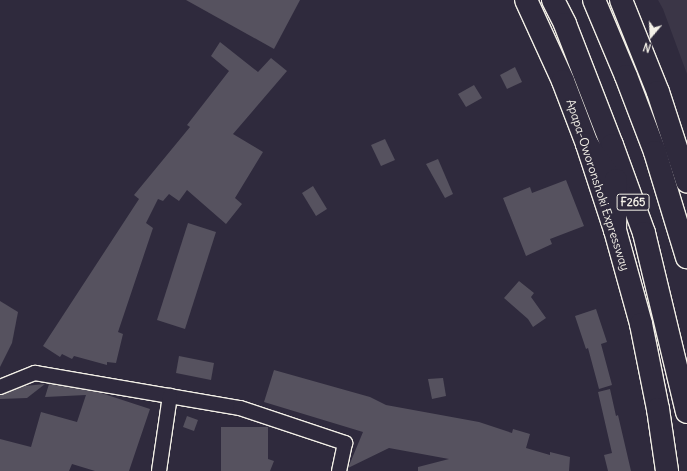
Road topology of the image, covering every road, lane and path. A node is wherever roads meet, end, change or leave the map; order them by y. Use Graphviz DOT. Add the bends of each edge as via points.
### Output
graph roads {
  1 [pos="526,0"];
  2 [pos="553,0"];
  3 [pos="594,0"];
  4 [pos="621,0"];
  5 [pos="587,144"];
  6 [pos="612,145"];
  7 [pos="687,181"];
  8 [pos="617,188"];
  9 [pos="615,230"];
  10 [pos="644,233"];
  11 [pos="687,257"];
  12 [pos="0,387"];
  13 [pos="170,396"];
  14 [pos="687,412"];
  15 [pos="159,471"];
  16 [pos="339,471"];
  17 [pos="667,471"];
  1 -- 5 [label="main road, Apapa-Oworonshoki Expressway" via="563,82"];
  2 -- 6 [label="main road, Apapa-Oworonshoki Expressway / F265" via="565,24"];
  3 -- 11 [label="main road, F265" via="654,152"];
  4 -- 7 [label="main road" via="658,92"];
  5 -- 8 [label="main road"];
  5 -- 9 [label="main road, Apapa-Oworonshoki Expressway"];
  6 -- 8 [label="main road"];
  6 -- 10 [label="main road, Apapa-Oworonshoki Expressway / F265"];
  8 -- 9 [label="main road"];
  8 -- 10 [label="main road"];
  9 -- 17 [label="main road, Apapa-Oworonshoki Expressway" via="641,324"];
  10 -- 14 [label="main road, Apapa-Oworonshoki Expressway / F265"];
  12 -- 13 [label="street" via="34,373"];
  13 -- 15 [label="street"];
  13 -- 16 [label="street" via="240,408 345,443"];
}
